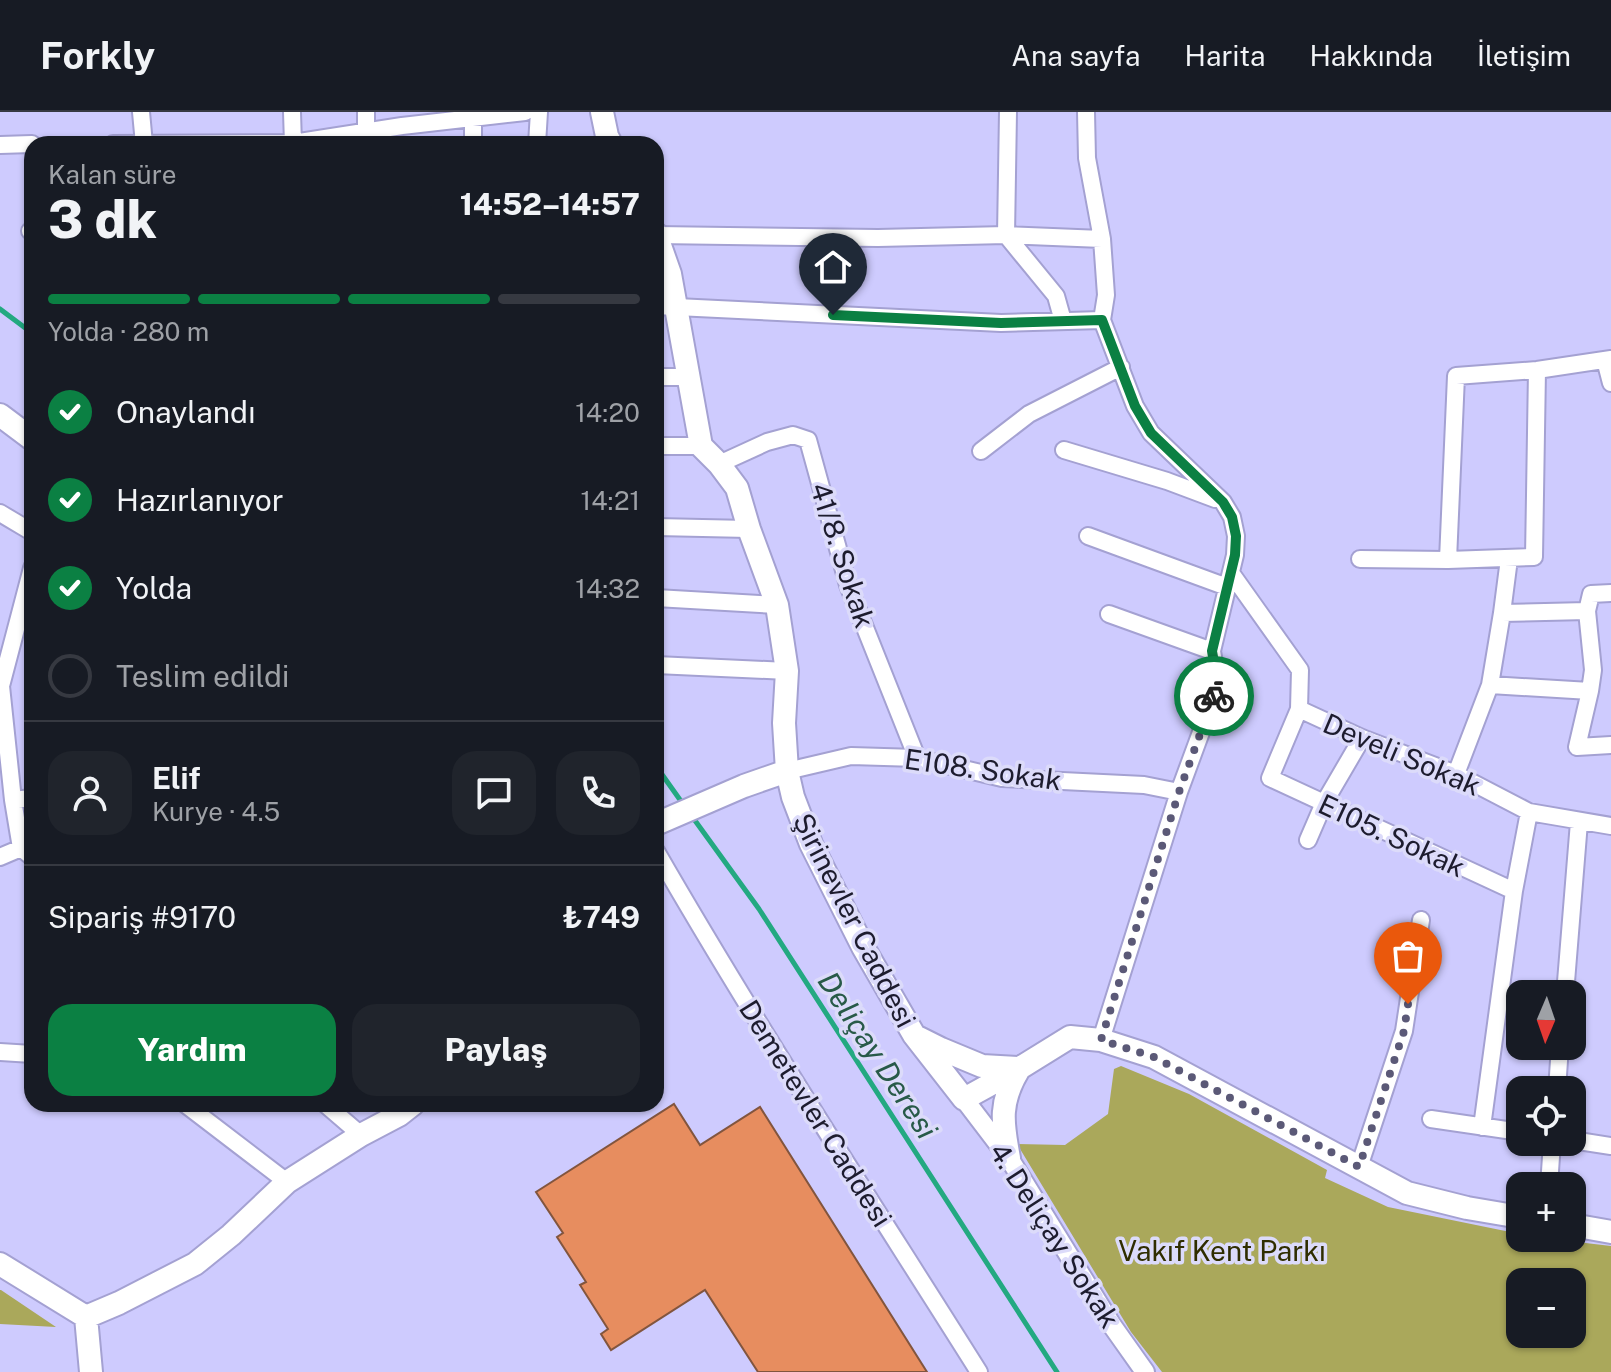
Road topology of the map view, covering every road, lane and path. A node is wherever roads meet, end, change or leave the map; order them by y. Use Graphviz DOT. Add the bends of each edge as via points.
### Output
graph roads {
  1 [pos="141,112"];
  2 [pos="292,112"];
  3 [pos="366,112"];
  4 [pos="519,112"];
  5 [pos="539,112"];
  6 [pos="602,112"];
  7 [pos="1008,112"];
  8 [pos="1086,112"];
  9 [pos="446,116"];
  10 [pos="473,119"];
  11 [pos="402,126"];
  12 [pos="366,132"];
  13 [pos="143,136"];
  14 [pos="293,136"];
  15 [pos="342,136"];
  16 [pos="402,136"];
  17 [pos="473,136"];
  18 [pos="538,136"];
  19 [pos="607,136"];
  20 [pos="24,144"];
  21 [pos="0,145"];
  22 [pos="664,235"];
  23 [pos="1006,235"];
  24 [pos="1102,239"];
  25 [pos="664,257"];
  26 [pos="666,306"];
  27 [pos="1102,320"];
  28 [pos="1063,321"];
  29 [pos="1608,359"];
  30 [pos="1121,367"];
  31 [pos="1537,370"];
  32 [pos="664,377"];
  33 [pos="689,377"];
  34 [pos="1611,383"];
  35 [pos="0,415"];
  36 [pos="24,433"];
  37 [pos="664,446"];
  38 [pos="701,446"];
  39 [pos="1064,450"];
  40 [pos="981,451"];
  41 [pos="719,464"];
  42 [pos="1223,502"];
  43 [pos="0,513"];
  44 [pos="24,527"];
  45 [pos="664,527"];
  46 [pos="749,529"];
  47 [pos="1088,536"];
  48 [pos="1360,559"];
  49 [pos="1509,559"];
  50 [pos="1448,560"];
  51 [pos="1229,580"];
  52 [pos="1611,593"];
  53 [pos="24,598"];
  54 [pos="664,598"];
  55 [pos="777,605"];
  56 [pos="1587,611"];
  57 [pos="1502,613"];
  58 [pos="1109,614"];
  59 [pos="1212,651"];
  60 [pos="664,665"];
  61 [pos="1611,669"];
  62 [pos="1593,670"];
  63 [pos="787,671"];
  64 [pos="1490,685"];
  65 [pos="1590,691"];
  66 [pos="1299,709"];
  67 [pos="1362,738"];
  68 [pos="1611,745"];
  69 [pos="917,758"];
  70 [pos="4,760"];
  71 [pos="787,771"];
  72 [pos="1456,774"];
  73 [pos="1179,792"];
  74 [pos="24,799"];
  75 [pos="13,800"];
  76 [pos="1324,803"];
  77 [pos="1529,812"];
  78 [pos="664,821"];
  79 [pos="1579,822"];
  80 [pos="1611,826"];
  81 [pos="1308,840"];
  82 [pos="24,842"];
  83 [pos="24,853"];
  84 [pos="0,857"];
  85 [pos="664,865"];
  86 [pos="1514,891"];
  87 [pos="1421,920"];
  88 [pos="1566,980"];
  89 [pos="914,1035"];
  90 [pos="1101,1040"];
  91 [pos="0,1052"];
  92 [pos="24,1054"];
  93 [pos="1020,1068"];
  94 [pos="964,1099"];
  95 [pos="195,1112"];
  96 [pos="334,1112"];
  97 [pos="403,1112"];
  98 [pos="1431,1119"];
  99 [pos="1482,1127"];
  100 [pos="1506,1130"];
  101 [pos="361,1135"];
  102 [pos="1586,1142"];
  103 [pos="1611,1146"];
  104 [pos="1009,1158"];
  105 [pos="1359,1167"];
  106 [pos="287,1182"];
  107 [pos="1506,1215"];
  108 [pos="1586,1228"];
  109 [pos="1611,1232"];
  110 [pos="0,1264"];
  111 [pos="86,1317"];
  112 [pos="91,1372"];
  113 [pos="979,1372"];
  114 [pos="1145,1372"];
  1 -- 13 [label="street"];
  2 -- 14 [label="street"];
  3 -- 12 [label="street"];
  4 -- 10 [label="street"];
  5 -- 18 [label="street"];
  6 -- 19 [label="main road"];
  7 -- 23 [label="street"];
  8 -- 24 [label="street" via="1087,158"];
  9 -- 10 [label="street"];
  9 -- 11 [label="street"];
  10 -- 17 [label="street"];
  11 -- 12 [label="street"];
  11 -- 16 [label="street"];
  12 -- 15 [label="street"];
  20 -- 21 [label="street"];
  22 -- 23 [label="street"];
  23 -- 24 [label="street"];
  23 -- 28 [label="street" via="1056,296"];
  24 -- 27 [label="street"];
  25 -- 26 [label="main road" via="670,274"];
  26 -- 28 [label="street" via="1001,323"];
  26 -- 33 [label="main road"];
  27 -- 28 [label="street"];
  27 -- 30 [label="street"];
  29 -- 31 [label="street"];
  29 -- 34 [label="street"];
  30 -- 40 [label="street" via="1029,414"];
  30 -- 42 [label="street" via="1151,433"];
  31 -- 49 [label="street" via="1534,557"];
  31 -- 50 [label="street" via="1456,376"];
  32 -- 33 [label="street"];
  33 -- 38 [label="main road"];
  35 -- 36 [label="main road"];
  37 -- 38 [label="street"];
  38 -- 41 [label="main road, Şirinevler Caddesi"];
  39 -- 42 [label="street"];
  41 -- 46 [label="main road, Şirinevler Caddesi" via="737,488"];
  41 -- 69 [label="street, 41/8. Sokak" via="780,438 808,440 848,585"];
  42 -- 51 [label="street" via="1236,536"];
  43 -- 44 [label="street"];
  45 -- 46 [label="street"];
  46 -- 55 [label="main road, Şirinevler Caddesi"];
  47 -- 51 [label="street"];
  48 -- 50 [label="street"];
  49 -- 50 [label="street"];
  49 -- 57 [label="street"];
  51 -- 59 [label="street"];
  51 -- 66 [label="street, Develi Sokak" via="1300,670"];
  52 -- 56 [label="street" via="1591,594"];
  53 -- 70 [label="street" via="1,686"];
  54 -- 55 [label="street"];
  55 -- 63 [label="main road, Şirinevler Caddesi"];
  56 -- 57 [label="street"];
  56 -- 62 [label="street"];
  57 -- 64 [label="street"];
  58 -- 59 [label="street"];
  59 -- 73 [label="street" via="1218,686"];
  60 -- 63 [label="street"];
  61 -- 62 [label="street"];
  62 -- 65 [label="street"];
  63 -- 71 [label="main road, Şirinevler Caddesi"];
  64 -- 65 [label="street"];
  64 -- 72 [label="street"];
  65 -- 68 [label="street" via="1577,747"];
  66 -- 67 [label="street, Develi Sokak"];
  66 -- 76 [label="street, E105. Sokak" via="1270,778"];
  67 -- 72 [label="street, Develi Sokak"];
  67 -- 76 [label="street"];
  69 -- 71 [label="street, E108. Sokak" via="851,756"];
  69 -- 73 [label="street, E108. Sokak" via="1002,778 1144,785"];
  70 -- 75 [label="street"];
  71 -- 78 [label="main road"];
  71 -- 89 [label="main road, Şirinevler Caddesi" via="811,844"];
  72 -- 77 [label="street, Develi Sokak"];
  73 -- 90 [label="street"];
  74 -- 75 [label="street"];
  75 -- 82 [label="street"];
  76 -- 81 [label="street"];
  76 -- 86 [label="street, E105. Sokak"];
  77 -- 79 [label="street, Develi Sokak"];
  77 -- 86 [label="street"];
  79 -- 80 [label="street, Develi Sokak"];
  79 -- 88 [label="street"];
  83 -- 84 [label="street"];
  85 -- 113 [label="street, Demetevler Caddesi"];
  86 -- 99 [label="street"];
  87 -- 105 [label="street" via="1404,1031"];
  89 -- 93 [label="main road" via="982,1066"];
  89 -- 94 [label="main road, Şirinevler Caddesi"];
  90 -- 93 [label="main road" via="1070,1037"];
  90 -- 105 [label="main road" via="1154,1057"];
  91 -- 92 [label="street"];
  93 -- 94 [label="main road"];
  93 -- 104 [label="main road" via="1005,1098 1003,1129"];
  94 -- 104 [label="street, 4. Deliçay Sokak"];
  95 -- 106 [label="street"];
  96 -- 101 [label="street"];
  97 -- 101 [label="main road"];
  98 -- 99 [label="street"];
  99 -- 100 [label="street"];
  101 -- 106 [label="main road"];
  102 -- 103 [label="street"];
  104 -- 114 [label="street, 4. Deliçay Sokak"];
  105 -- 107 [label="main road" via="1407,1193"];
  106 -- 111 [label="main road" via="195,1264"];
  108 -- 109 [label="main road"];
  110 -- 111 [label="main road"];
  111 -- 112 [label="main road"];
}
